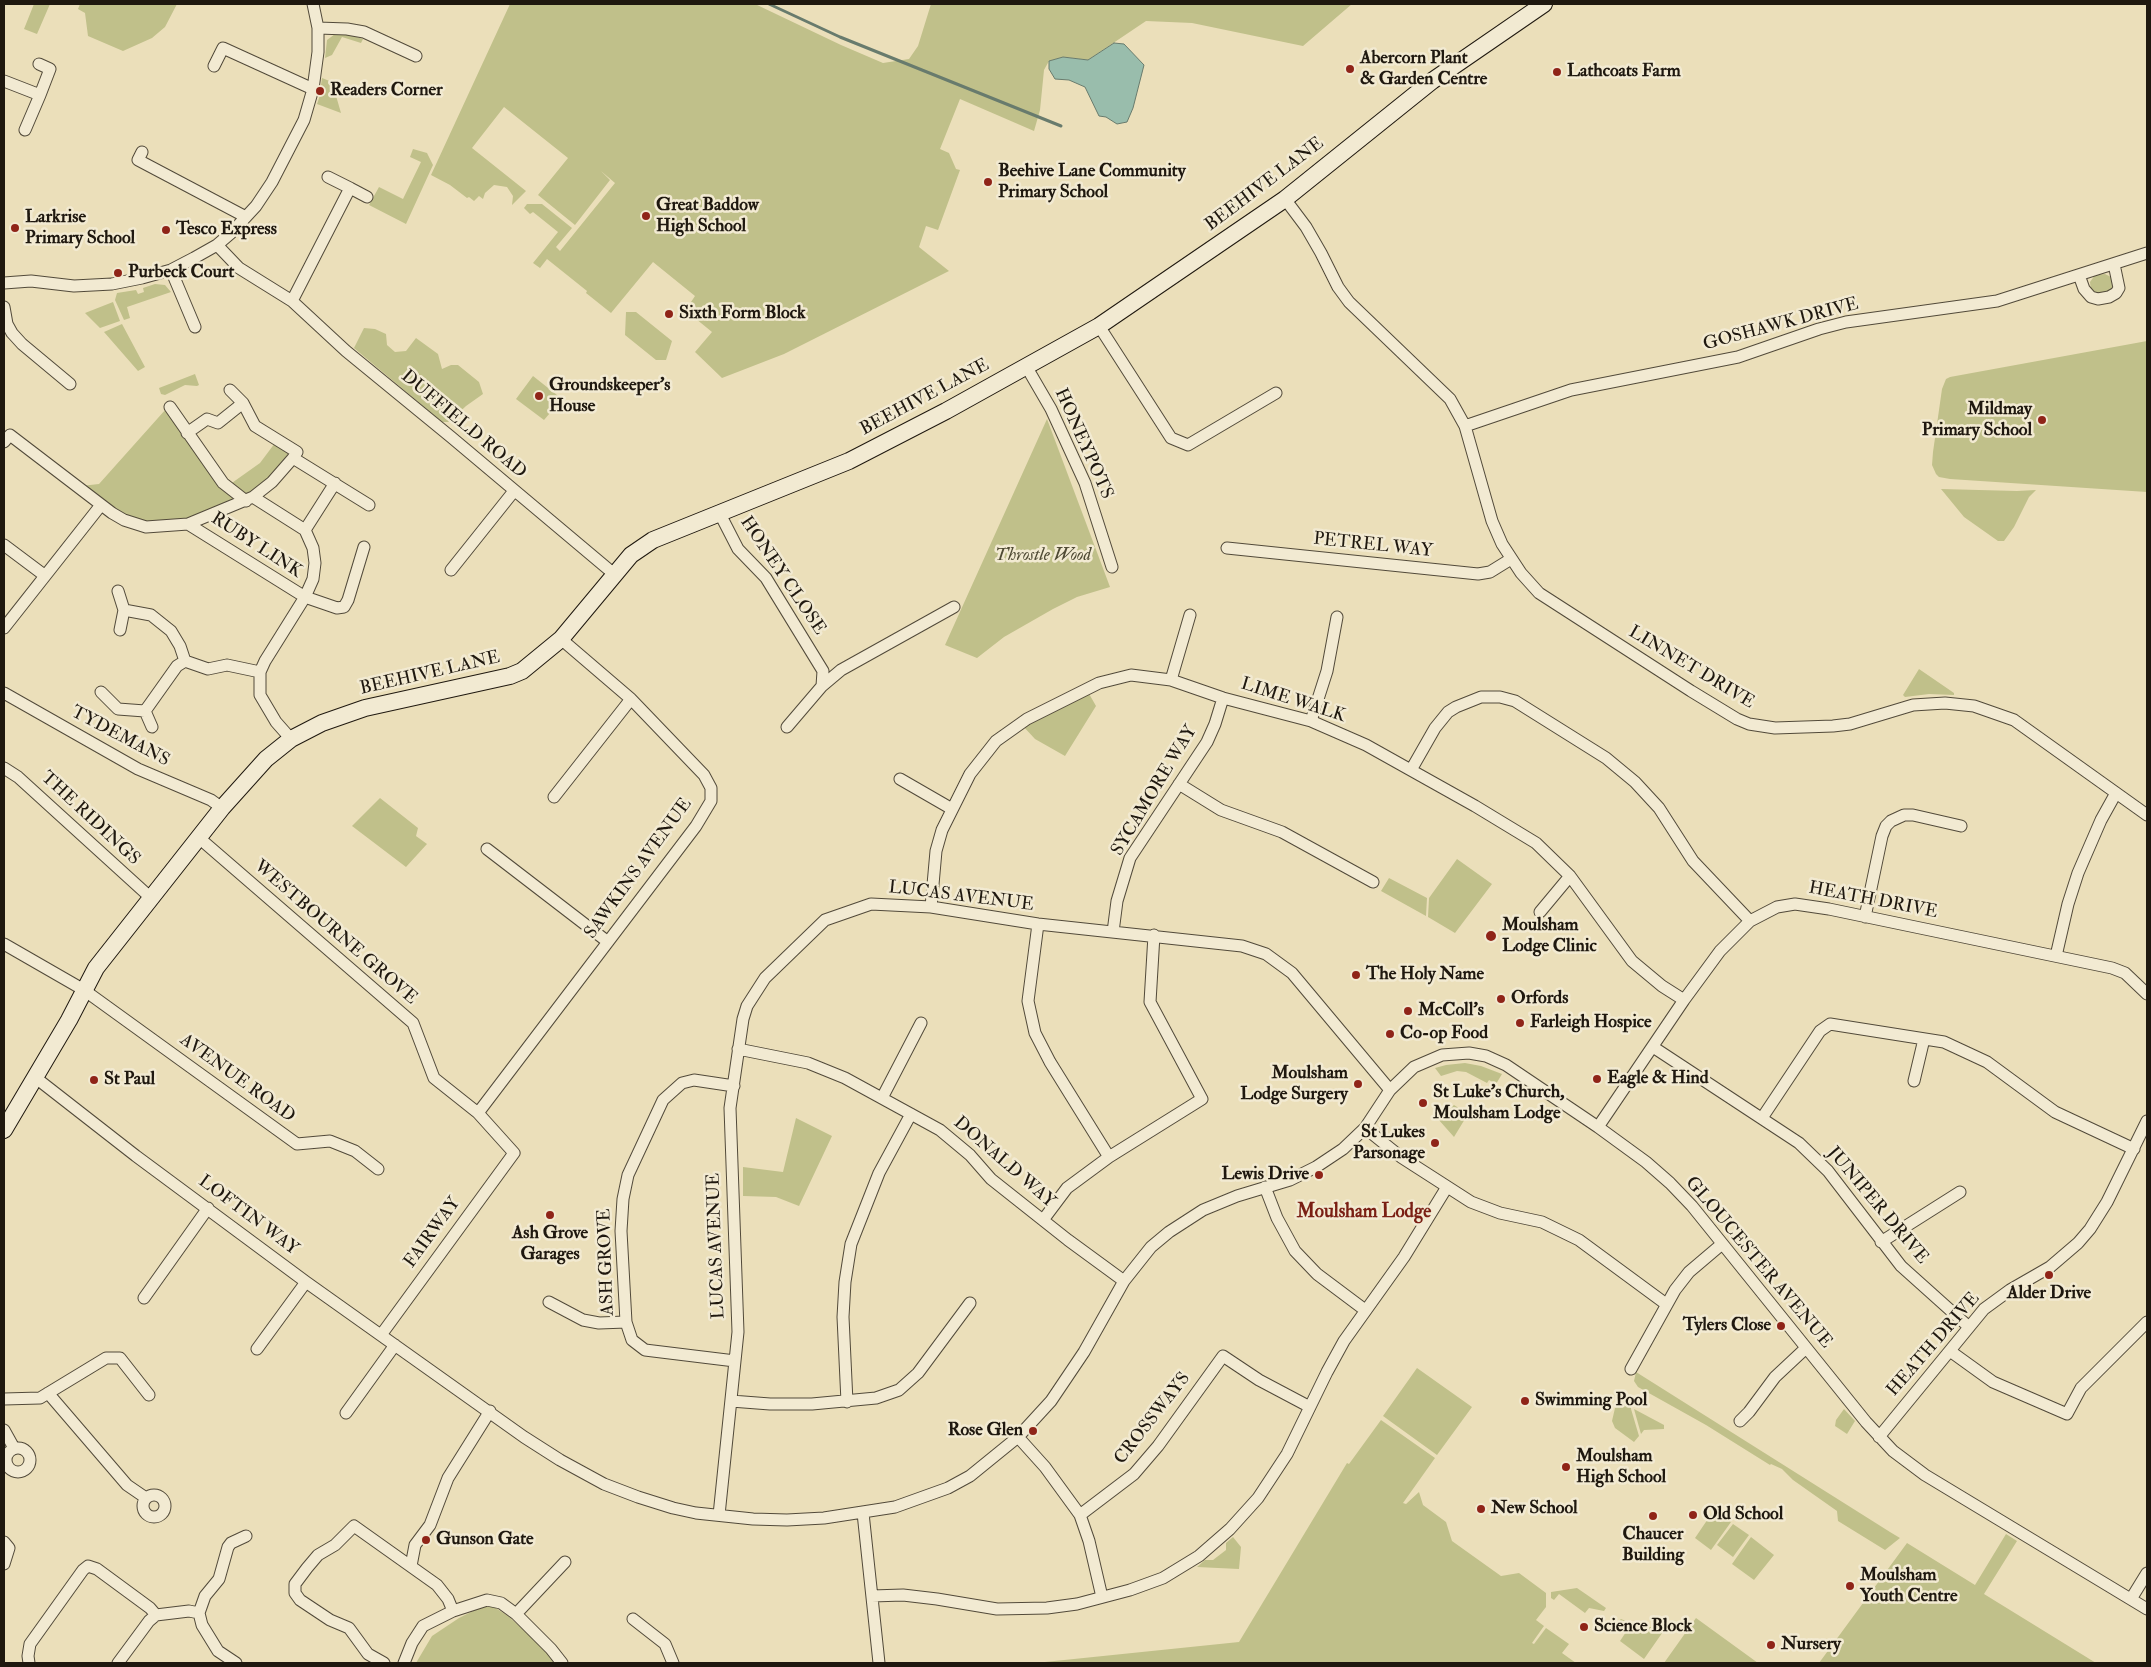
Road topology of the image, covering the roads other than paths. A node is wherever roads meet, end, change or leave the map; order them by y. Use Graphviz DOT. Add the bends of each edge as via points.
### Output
graph roads {
  1 [pos="313,4"];
  2 [pos="1544,4"];
  3 [pos="318,28"];
  4 [pos="416,56"];
  5 [pos="39,64"];
  6 [pos="214,66"];
  7 [pos="4,80"];
  8 [pos="313,89"];
  9 [pos="40,95"];
  10 [pos="25,130"];
  11 [pos="138,161"];
  12 [pos="328,177"];
  13 [pos="350,188"];
  14 [pos="367,197"];
  15 [pos="1285,198"];
  16 [pos="246,217"];
  17 [pos="217,245"];
  18 [pos="2147,252"];
  19 [pos="2114,264"];
  20 [pos="171,270"];
  21 [pos="2079,275"];
  22 [pos="4,283"];
  23 [pos="292,302"];
  24 [pos="4,307"];
  25 [pos="1099,326"];
  26 [pos="195,327"];
  27 [pos="1026,366"];
  28 [pos="70,384"];
  29 [pos="230,390"];
  30 [pos="1276,393"];
  31 [pos="242,403"];
  32 [pos="170,407"];
  33 [pos="1465,426"];
  34 [pos="187,433"];
  35 [pos="7,439"];
  36 [pos="293,458"];
  37 [pos="334,483"];
  38 [pos="514,491"];
  39 [pos="249,499"];
  40 [pos="101,505"];
  41 [pos="368,505"];
  42 [pos="720,514"];
  43 [pos="188,524"];
  44 [pos="305,530"];
  45 [pos="4,545"];
  46 [pos="364,547"];
  47 [pos="1227,548"];
  48 [pos="1511,559"];
  49 [pos="1112,567"];
  50 [pos="451,570"];
  51 [pos="614,574"];
  52 [pos="44,575"];
  53 [pos="118,591"];
  54 [pos="305,597"];
  55 [pos="954,607"];
  56 [pos="124,610"];
  57 [pos="1190,615"];
  58 [pos="1337,617"];
  59 [pos="4,628"];
  60 [pos="120,630"];
  61 [pos="561,640"];
  62 [pos="185,661"];
  63 [pos="260,672"];
  64 [pos="1171,680"];
  65 [pos="822,686"];
  66 [pos="101,692"];
  67 [pos="4,693"];
  68 [pos="631,698"];
  69 [pos="1223,698"];
  70 [pos="145,712"];
  71 [pos="1310,721"];
  72 [pos="787,727"];
  73 [pos="152,728"];
  74 [pos="291,739"];
  75 [pos="4,768"];
  76 [pos="1412,770"];
  77 [pos="900,779"];
  78 [pos="1179,784"];
  79 [pos="2116,792"];
  80 [pos="554,797"];
  81 [pos="222,808"];
  82 [pos="952,809"];
  83 [pos="2147,815"];
  84 [pos="1961,826"];
  85 [pos="198,837"];
  86 [pos="487,849"];
  87 [pos="1570,876"];
  88 [pos="1373,882"];
  89 [pos="150,898"];
  90 [pos="931,907"];
  91 [pos="1540,912"];
  92 [pos="1865,917"];
  93 [pos="1750,921"];
  94 [pos="1038,924"];
  95 [pos="1113,932"];
  96 [pos="1154,935"];
  97 [pos="608,942"];
  98 [pos="4,944"];
  99 [pos="2056,956"];
  100 [pos="84,990"];
  101 [pos="2147,994"];
  102 [pos="1684,1000"];
  103 [pos="921,1023"];
  104 [pos="1924,1039"];
  105 [pos="1653,1046"];
  106 [pos="738,1049"];
  107 [pos="36,1078"];
  108 [pos="1914,1081"];
  109 [pos="734,1086"];
  110 [pos="1390,1090"];
  111 [pos="882,1098"];
  112 [pos="478,1113"];
  113 [pos="911,1114"];
  114 [pos="1762,1118"];
  115 [pos="2147,1122"];
  116 [pos="1598,1127"];
  117 [pos="1365,1128"];
  118 [pos="4,1130"];
  119 [pos="2134,1149"];
  120 [pos="514,1153"];
  121 [pos="1109,1156"];
  122 [pos="378,1169"];
  123 [pos="1265,1187"];
  124 [pos="1447,1187"];
  125 [pos="1960,1192"];
  126 [pos="208,1208"];
  127 [pos="1043,1220"];
  128 [pos="1881,1242"];
  129 [pos="1722,1244"];
  130 [pos="1124,1281"];
  131 [pos="306,1282"];
  132 [pos="144,1298"];
  133 [pos="549,1302"];
  134 [pos="970,1303"];
  135 [pos="1666,1304"];
  136 [pos="1365,1310"];
  137 [pos="626,1322"];
  138 [pos="2147,1322"];
  139 [pos="1969,1326"];
  140 [pos="381,1335"];
  141 [pos="395,1345"];
  142 [pos="1806,1348"];
  143 [pos="257,1349"];
  144 [pos="1950,1351"];
  145 [pos="735,1362"];
  146 [pos="1631,1369"];
  147 [pos="441,1378"];
  148 [pos="48,1393"];
  149 [pos="149,1395"];
  150 [pos="4,1399"];
  151 [pos="731,1401"];
  152 [pos="847,1402"];
  153 [pos="1310,1407"];
  154 [pos="490,1412"];
  155 [pos="346,1413"];
  156 [pos="1740,1420"];
  157 [pos="4,1430"];
  158 [pos="1879,1436"];
  159 [pos="1018,1438"];
  160 [pos="14,1448"];
  161 [pos="146,1498"];
  162 [pos="863,1513"];
  163 [pos="719,1515"];
  164 [pos="1080,1515"];
  165 [pos="222,1534"];
  166 [pos="246,1536"];
  167 [pos="4,1542"];
  168 [pos="231,1543"];
  169 [pos="415,1545"];
  170 [pos="391,1551"];
  171 [pos="565,1562"];
  172 [pos="4,1564"];
  173 [pos="411,1566"];
  174 [pos="2147,1573"];
  175 [pos="872,1596"];
  176 [pos="1102,1597"];
  177 [pos="2132,1600"];
  178 [pos="2147,1609"];
  179 [pos="453,1610"];
  180 [pos="199,1613"];
  181 [pos="516,1614"];
  182 [pos="156,1616"];
  183 [pos="634,1619"];
  184 [pos="30,1663"];
  185 [pos="118,1663"];
  186 [pos="236,1663"];
  187 [pos="384,1663"];
  188 [pos="404,1663"];
  189 [pos="562,1663"];
  190 [pos="673,1663"];
  191 [pos="879,1663"];
  1 -- 3 [label="street"];
  2 -- 15 [label="main road, BEEHIVE LANE" via="1432,81"];
  3 -- 4 [label="street" via="364,32"];
  3 -- 8 [label="street"];
  5 -- 9 [label="street" via="50,69"];
  6 -- 8 [label="street" via="223,48"];
  7 -- 9 [label="street"];
  8 -- 16 [label="street" via="293,144 272,182"];
  9 -- 10 [label="street"];
  11 -- 16 [label="street"];
  12 -- 13 [label="street"];
  13 -- 14 [label="street"];
  13 -- 23 [label="street"];
  15 -- 25 [label="main road, BEEHIVE LANE"];
  15 -- 33 [label="street, LINNET DRIVE" via="1306,227 1349,302 1436,384"];
  16 -- 17 [label="street"];
  17 -- 20 [label="street"];
  17 -- 23 [label="street, DUFFIELD ROAD" via="239,268"];
  18 -- 19 [label="street, GOSHAWK DRIVE"];
  19 -- 21 [label="street, GOSHAWK DRIVE"];
  19 -- 21 [label="street" via="2119,288 2108,297 2091,297"];
  20 -- 22 [label="street" via="112,284"];
  20 -- 26 [label="street"];
  21 -- 33 [label="street, GOSHAWK DRIVE" via="1997,301 1819,329 1738,357 1571,390"];
  23 -- 38 [label="street, DUFFIELD ROAD"];
  24 -- 28 [label="street" via="12,333"];
  25 -- 27 [label="main road, BEEHIVE LANE"];
  25 -- 30 [label="street" via="1171,438 1188,445"];
  27 -- 42 [label="main road, BEEHIVE LANE" via="849,461"];
  27 -- 49 [label="street, HONEYPOTS" via="1051,408 1085,483"];
  29 -- 31 [label="street"];
  31 -- 34 [label="street" via="218,423 207,419"];
  31 -- 36 [label="street" via="255,426 297,452"];
  32 -- 34 [label="street"];
  33 -- 48 [label="street, LINNET DRIVE" via="1492,521"];
  34 -- 39 [label="street" via="223,483"];
  35 -- 40 [label="street"];
  36 -- 37 [label="street"];
  36 -- 39 [label="street" via="272,482"];
  37 -- 41 [label="street"];
  37 -- 44 [label="street"];
  38 -- 50 [label="street"];
  38 -- 51 [label="street, DUFFIELD ROAD"];
  39 -- 43 [label="street"];
  39 -- 44 [label="street"];
  40 -- 43 [label="street" via="124,520 146,527"];
  40 -- 52 [label="street"];
  42 -- 51 [label="main road, BEEHIVE LANE" via="653,540 631,555"];
  42 -- 65 [label="street, HONEY CLOSE" via="738,549 766,578 823,671"];
  43 -- 54 [label="street, RUBY LINK"];
  44 -- 54 [label="street" via="315,563 313,579"];
  45 -- 52 [label="street"];
  46 -- 54 [label="street, RUBY LINK" via="344,607 337,608"];
  47 -- 48 [label="street, PETREL WAY" via="1478,574 1490,572"];
  48 -- 79 [label="street, LINNET DRIVE" via="1540,593 1737,719 1775,728 1833,726 1913,705 1945,703 1974,706 2014,720"];
  51 -- 61 [label="main road, BEEHIVE LANE"];
  52 -- 59 [label="street"];
  53 -- 56 [label="street"];
  54 -- 63 [label="street"];
  55 -- 65 [label="street" via="841,670"];
  56 -- 60 [label="street"];
  56 -- 62 [label="street" via="151,615 171,631"];
  57 -- 64 [label="street"];
  58 -- 71 [label="street" via="1327,671"];
  61 -- 68 [label="street, SAWKINS AVENUE"];
  61 -- 74 [label="main road, BEEHIVE LANE" via="522,671 510,676 365,708 322,723"];
  62 -- 63 [label="street" via="208,669 227,665"];
  62 -- 70 [label="street" via="177,666"];
  63 -- 74 [label="street" via="260,695"];
  64 -- 69 [label="street, LIME WALK"];
  64 -- 82 [label="street, LIME WALK" via="1131,675 1099,684 1027,719 996,741 970,774"];
  65 -- 72 [label="street"];
  66 -- 70 [label="street" via="118,709"];
  67 -- 81 [label="street, TYDEMANS" via="138,768"];
  68 -- 80 [label="street"];
  68 -- 97 [label="street, SAWKINS AVENUE" via="704,776 711,788 711,801 696,826"];
  69 -- 71 [label="street, LIME WALK"];
  69 -- 78 [label="street, SYCAMORE WAY" via="1207,742"];
  70 -- 73 [label="street"];
  71 -- 76 [label="street, LIME WALK" via="1366,745"];
  74 -- 81 [label="main road, BEEHIVE LANE" via="266,759"];
  75 -- 89 [label="street, THE RIDINGS" via="18,777"];
  76 -- 87 [label="street, LIME WALK" via="1536,843"];
  76 -- 93 [label="street" via="1435,728 1448,712 1481,697 1514,701 1606,758 1635,782 1659,808 1693,861"];
  77 -- 82 [label="street"];
  78 -- 88 [label="street" via="1221,810 1282,832"];
  78 -- 95 [label="street, SYCAMORE WAY" via="1130,858 1117,901"];
  79 -- 83 [label="street, LINNET DRIVE"];
  79 -- 99 [label="street" via="2100,820 2078,873"];
  81 -- 85 [label="main road, BEEHIVE LANE"];
  82 -- 90 [label="street, LIME WALK" via="936,851"];
  84 -- 92 [label="street" via="1904,815 1891,821 1882,836"];
  85 -- 89 [label="main road, BEEHIVE LANE"];
  85 -- 112 [label="street, WESTBOURNE GROVE" via="412,1023 434,1078"];
  86 -- 97 [label="street"];
  87 -- 91 [label="street"];
  87 -- 102 [label="street, LIME WALK" via="1632,961"];
  89 -- 100 [label="main road, BEEHIVE LANE" via="96,968"];
  90 -- 94 [label="street, LUCAS AVENUE"];
  90 -- 106 [label="street, LUCAS AVENUE" via="871,904 825,920 758,987 743,1019"];
  92 -- 93 [label="street, HEATH DRIVE" via="1795,904 1768,910"];
  92 -- 99 [label="street, HEATH DRIVE"];
  93 -- 102 [label="street, HEATH DRIVE" via="1720,951"];
  94 -- 95 [label="street, LUCAS AVENUE"];
  94 -- 121 [label="street" via="1028,1001 1035,1033"];
  95 -- 96 [label="street, LUCAS AVENUE"];
  96 -- 110 [label="street, LUCAS AVENUE" via="1242,946 1280,963 1292,973"];
  96 -- 121 [label="street" via="1150,1002 1202,1099"];
  97 -- 112 [label="street, SAWKINS AVENUE"];
  98 -- 100 [label="street, AVENUE ROAD"];
  99 -- 101 [label="street, HEATH DRIVE" via="2118,970 2136,981"];
  100 -- 107 [label="main road, BEEHIVE LANE"];
  100 -- 122 [label="street, AVENUE ROAD" via="297,1144 330,1141 354,1151"];
  102 -- 105 [label="street, HEATH DRIVE"];
  103 -- 111 [label="street"];
  104 -- 108 [label="street"];
  104 -- 114 [label="street" via="1830,1024 1820,1031"];
  104 -- 119 [label="street" via="1944,1042 1987,1062 2055,1112"];
  105 -- 114 [label="street, JUNIPER DRIVE"];
  105 -- 116 [label="street, HEATH DRIVE"];
  106 -- 109 [label="street, LUCAS AVENUE"];
  106 -- 111 [label="street, DONALD WAY" via="808,1063"];
  107 -- 118 [label="main road, BEEHIVE LANE"];
  107 -- 126 [label="street, LOFTIN WAY"];
  109 -- 137 [label="street, ASH GROVE" via="694,1080 682,1083 663,1100 636,1156 628,1175 621,1215"];
  109 -- 145 [label="street, LUCAS AVENUE" via="730,1127 738,1332"];
  110 -- 116 [label="street, GLOUCESTER AVENUE" via="1405,1074 1426,1060 1448,1054 1475,1054 1506,1065"];
  110 -- 117 [label="street, GLOUCESTER AVENUE"];
  111 -- 113 [label="street, DONALD WAY"];
  112 -- 120 [label="street, WESTBOURNE GROVE"];
  113 -- 127 [label="street, DONALD WAY" via="940,1130 970,1154 991,1179"];
  113 -- 152 [label="street" via="879,1174 851,1244 842,1317"];
  114 -- 128 [label="street, JUNIPER DRIVE" via="1799,1143 1828,1171"];
  115 -- 119 [label="street, HEATH DRIVE"];
  116 -- 129 [label="street, GLOUCESTER AVENUE" via="1670,1183"];
  117 -- 123 [label="street, GLOUCESTER AVENUE" via="1343,1149 1316,1167 1290,1180"];
  117 -- 124 [label="street" via="1401,1157"];
  119 -- 139 [label="street, HEATH DRIVE" via="2100,1216 2078,1243 2050,1267 1998,1298"];
  120 -- 140 [label="street, FAIRWAY"];
  121 -- 127 [label="street" via="1067,1188"];
  123 -- 130 [label="street, GLOUCESTER AVENUE" via="1228,1199 1185,1220 1151,1247"];
  123 -- 136 [label="street" via="1295,1251 1317,1274"];
  124 -- 135 [label="street" via="1486,1208 1564,1231"];
  124 -- 136 [label="street" via="1404,1258"];
  125 -- 128 [label="street"];
  126 -- 131 [label="street, LOFTIN WAY"];
  126 -- 132 [label="street"];
  127 -- 130 [label="street, DONALD WAY"];
  128 -- 139 [label="street, JUNIPER DRIVE" via="1901,1266"];
  129 -- 135 [label="street" via="1689,1272"];
  129 -- 142 [label="street, GLOUCESTER AVENUE"];
  130 -- 159 [label="street, GLOUCESTER AVENUE" via="1084,1352 1050,1401"];
  131 -- 140 [label="street, LOFTIN WAY"];
  131 -- 143 [label="street"];
  133 -- 137 [label="street" via="583,1320"];
  134 -- 152 [label="street" via="918,1372 899,1390 876,1398"];
  135 -- 146 [label="street"];
  136 -- 153 [label="street" via="1344,1341"];
  137 -- 145 [label="street, ASH GROVE" via="632,1340 646,1350"];
  138 -- 144 [label="street" via="2081,1388 2067,1414 1993,1382"];
  139 -- 144 [label="street, HEATH DRIVE"];
  140 -- 141 [label="street, LOFTIN WAY"];
  141 -- 147 [label="street, LOFTIN WAY"];
  141 -- 155 [label="street"];
  142 -- 156 [label="street" via="1775,1376"];
  142 -- 158 [label="street, GLOUCESTER AVENUE"];
  144 -- 158 [label="street, HEATH DRIVE"];
  145 -- 151 [label="street, LUCAS AVENUE"];
  147 -- 154 [label="street, GLOUCESTER AVENUE"];
  148 -- 149 [label="street" via="106,1358 120,1358"];
  148 -- 150 [label="street" via="40,1398"];
  148 -- 161 [label="street" via="127,1485"];
  151 -- 152 [label="street" via="770,1404"];
  151 -- 163 [label="street, LUCAS AVENUE"];
  153 -- 164 [label="street, CROSSWAYS" via="1222,1356 1134,1474"];
  153 -- 176 [label="street" via="1287,1454 1258,1498 1230,1529 1200,1556 1163,1578"];
  154 -- 163 [label="street, GLOUCESTER AVENUE" via="560,1460 604,1484 673,1508"];
  154 -- 169 [label="street" via="448,1478 430,1525"];
  157 -- 160 [label="street"];
  158 -- 177 [label="street, GLOUCESTER AVENUE" via="1925,1475"];
  159 -- 162 [label="street, GLOUCESTER AVENUE" via="970,1476 948,1488 895,1508"];
  159 -- 164 [label="street" via="1045,1467"];
  162 -- 163 [label="street, GLOUCESTER AVENUE" via="787,1520"];
  162 -- 175 [label="street"];
  164 -- 176 [label="street"];
  165 -- 168 [label="street"];
  166 -- 168 [label="street"];
  167 -- 172 [label="street" via="9,1548"];
  168 -- 180 [label="street" via="219,1579 205,1596"];
  169 -- 170 [label="street"];
  169 -- 173 [label="street"];
  170 -- 173 [label="street"];
  170 -- 187 [label="street" via="354,1526 335,1545 318,1555 295,1584 295,1593 300,1600 349,1628 368,1654"];
  171 -- 181 [label="street"];
  173 -- 179 [label="street" via="437,1585"];
  174 -- 177 [label="street"];
  175 -- 176 [label="street" via="902,1595 997,1609 1047,1608"];
  175 -- 191 [label="street"];
  177 -- 178 [label="street, GLOUCESTER AVENUE"];
  179 -- 181 [label="street" via="487,1600 501,1603"];
  179 -- 188 [label="street" via="422,1626"];
  180 -- 182 [label="street" via="189,1611"];
  180 -- 186 [label="street" via="202,1625 218,1652"];
  181 -- 189 [label="street"];
  182 -- 184 [label="street" via="150,1608 88,1566 30,1644"];
  182 -- 185 [label="street"];
  183 -- 190 [label="street" via="665,1644"];
}
